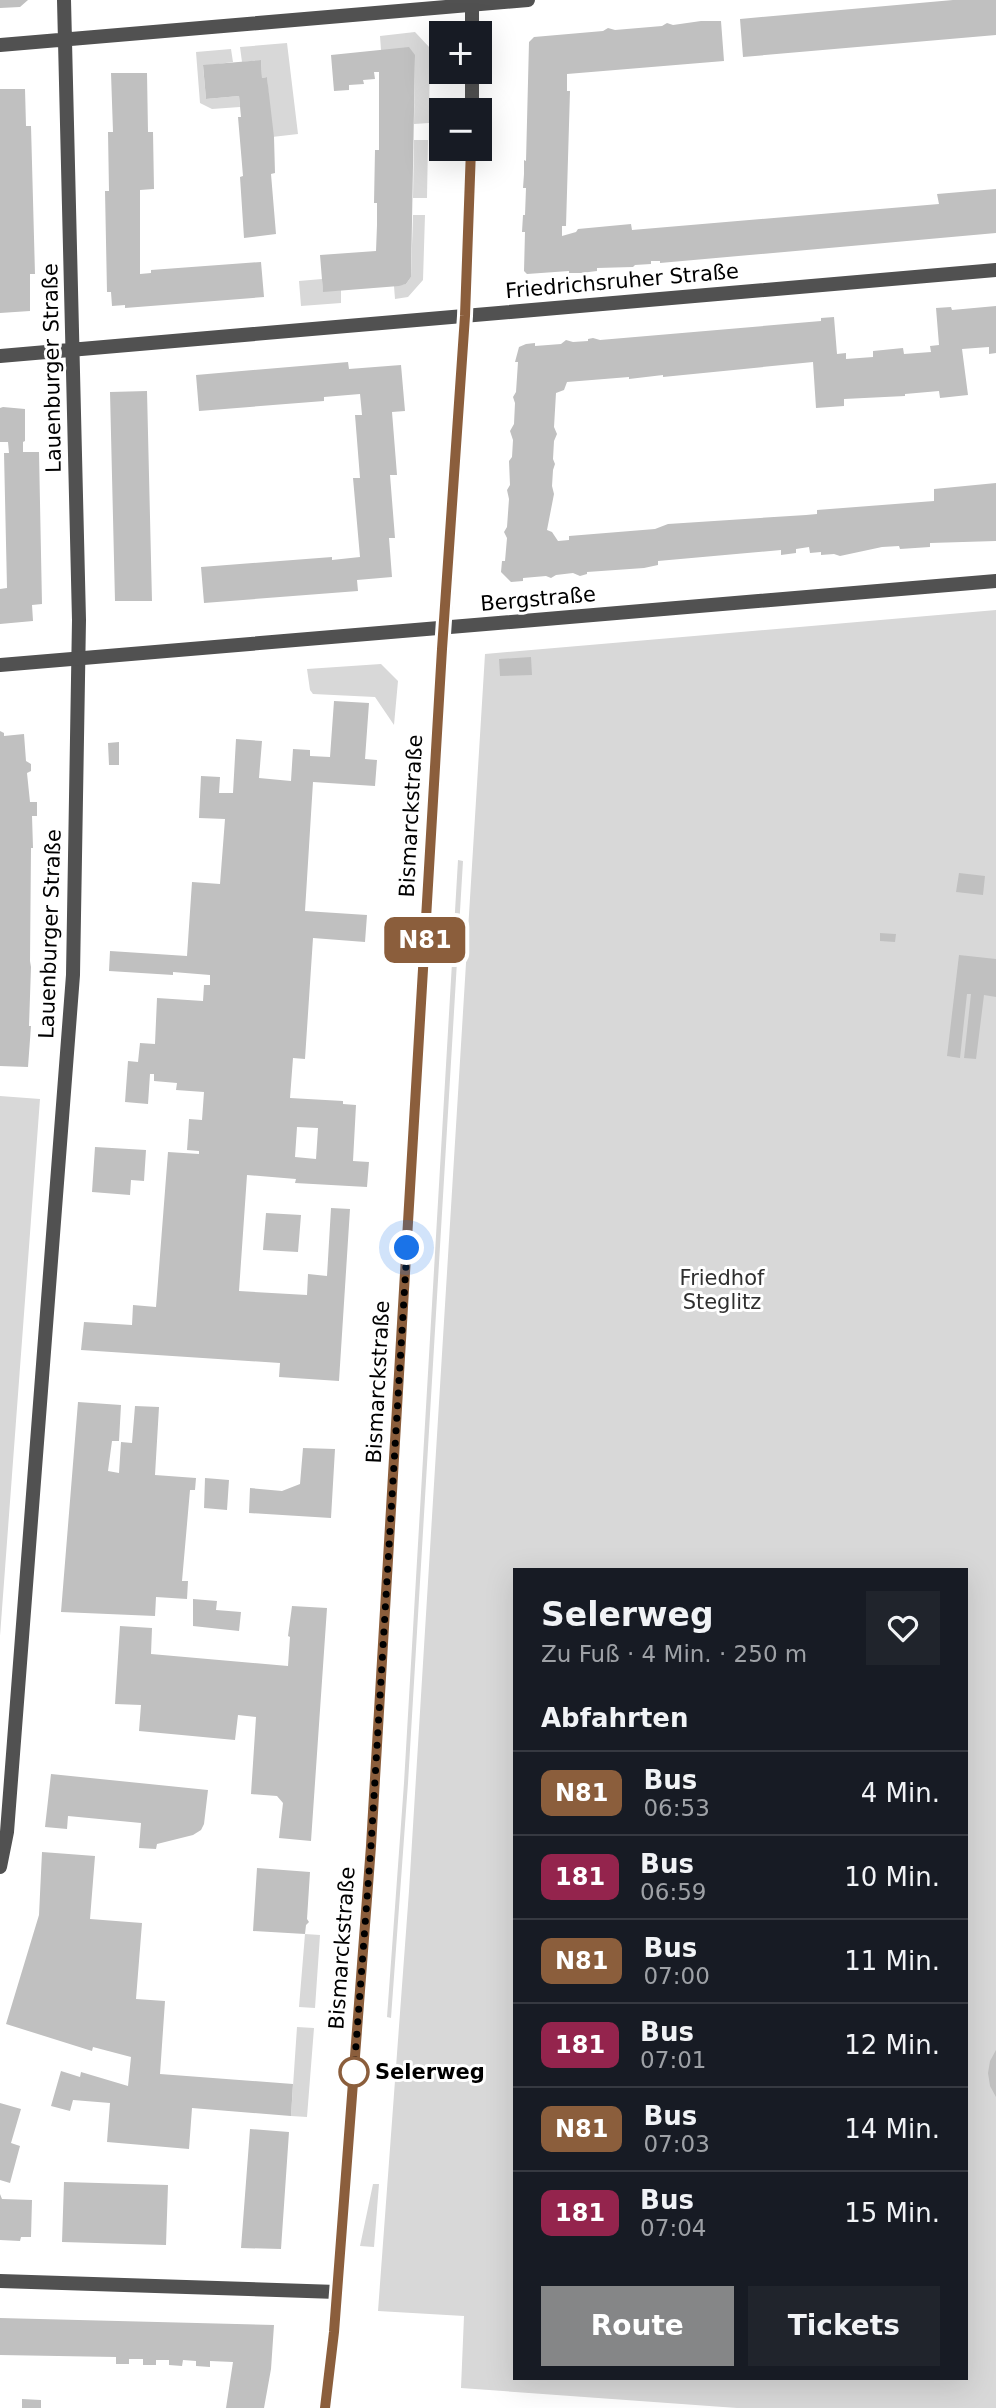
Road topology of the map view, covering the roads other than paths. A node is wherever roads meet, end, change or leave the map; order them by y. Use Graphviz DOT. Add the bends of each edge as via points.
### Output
graph roads {
  1 [pos="64,0"];
  2 [pos="528,0"];
  3 [pos="472,2"];
  4 [pos="472,21"];
  5 [pos="65,39"];
  6 [pos="0,45"];
  7 [pos="471,161"];
  8 [pos="996,270"];
  9 [pos="465,316"];
  10 [pos="72,349"];
  11 [pos="0,356"];
  12 [pos="996,581"];
  13 [pos="443,628"];
  14 [pos="78,659"];
  15 [pos="0,665"];
  16 [pos="0,1867"];
  17 [pos="0,2281"];
  18 [pos="337,2292"];
  19 [pos="325,2408"];
  1 -- 5 [label="street, Lauenburger Straße"];
  2 -- 3 [label="street"];
  3 -- 4 [label="street"];
  3 -- 5 [label="street"];
  5 -- 6 [label="street"];
  5 -- 10 [label="street, Lauenburger Straße"];
  7 -- 9 [label="street, Bismarckstraße"];
  8 -- 9 [label="street, Friedrichsruher Straße"];
  9 -- 10 [label="street, Friedrichsruher Straße"];
  9 -- 13 [label="street, Bismarckstraße"];
  10 -- 11 [label="street, Friedrichsruher Straße"];
  10 -- 14 [label="street, Lauenburger Straße"];
  12 -- 13 [label="street, Bergstraße"];
  13 -- 14 [label="street, Bergstraße"];
  13 -- 18 [label="street, Bismarckstraße" via="372,1833"];
  14 -- 15 [label="street, Bergstraße"];
  14 -- 16 [label="street, Lauenburger Straße" via="73,975 7,1832"];
  17 -- 18 [label="street"];
  18 -- 19 [label="street, Bismarckstraße"];
}
